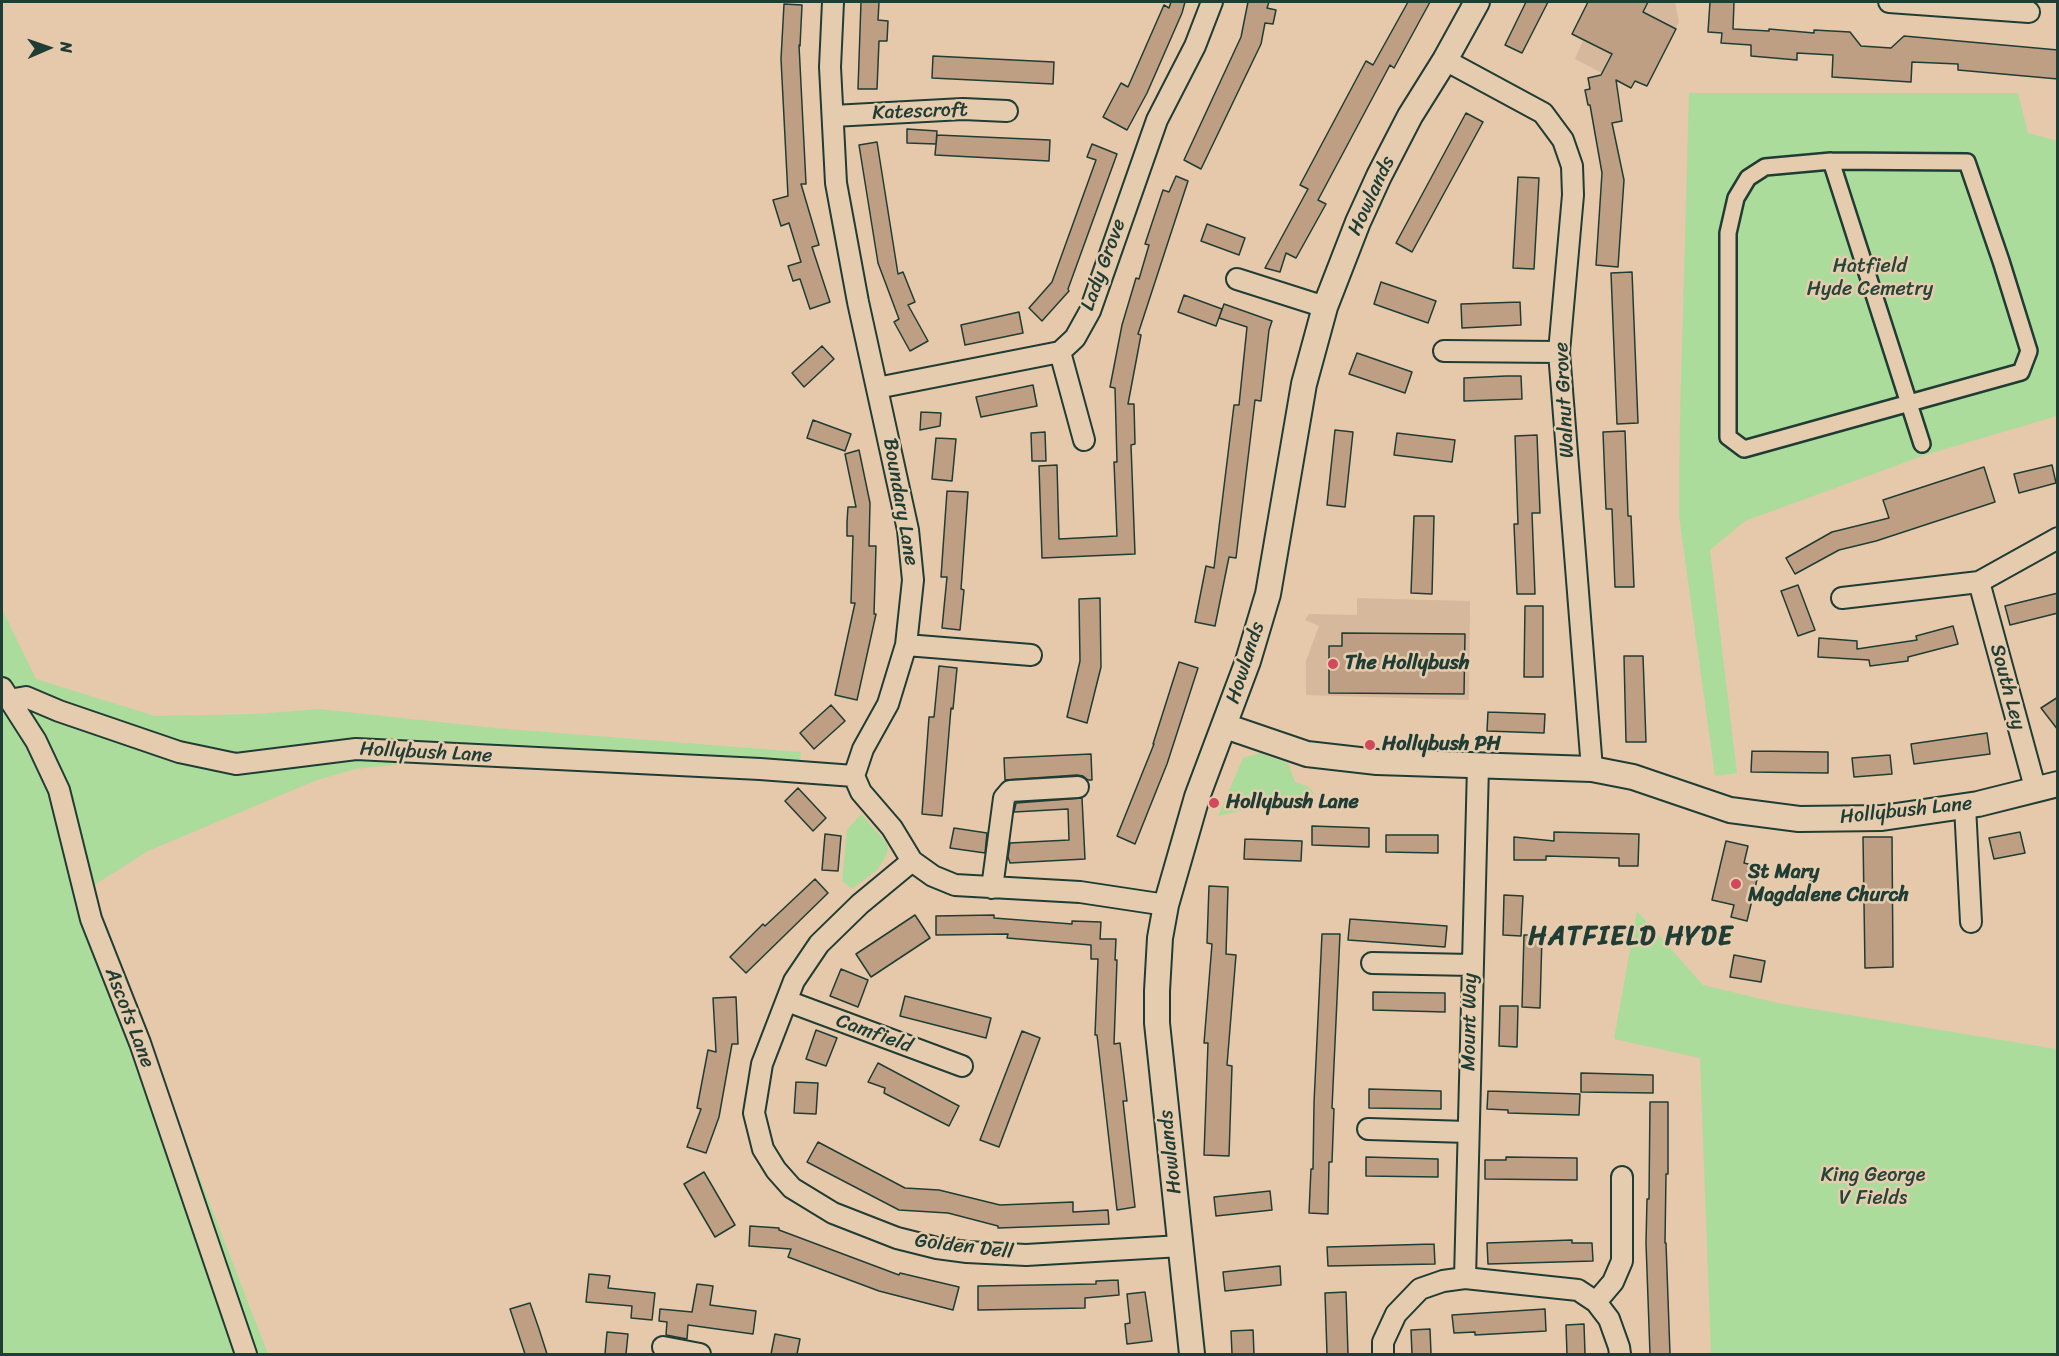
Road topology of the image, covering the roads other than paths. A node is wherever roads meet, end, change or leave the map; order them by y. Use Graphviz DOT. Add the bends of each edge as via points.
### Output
graph roads {
  1 [pos="833,2"];
  2 [pos="1212,2"];
  3 [pos="1477,2"];
  4 [pos="1889,2"];
  5 [pos="2029,12"];
  6 [pos="1445,60"];
  7 [pos="1007,111"];
  8 [pos="833,116"];
  9 [pos="1831,161"];
  10 [pos="1237,279"];
  11 [pos="1325,307"];
  12 [pos="1444,351"];
  13 [pos="1060,352"];
  14 [pos="1559,352"];
  15 [pos="877,388"];
  16 [pos="1909,404"];
  17 [pos="1083,440"];
  18 [pos="1922,444"];
  19 [pos="2058,538"];
  20 [pos="1979,582"];
  21 [pos="1842,598"];
  22 [pos="906,645"];
  23 [pos="1032,655"];
  24 [pos="5,694"];
  25 [pos="1225,726"];
  26 [pos="1478,766"];
  27 [pos="1592,769"];
  28 [pos="854,776"];
  29 [pos="1078,787"];
  30 [pos="2047,787"];
  31 [pos="1965,806"];
  32 [pos="912,861"];
  33 [pos="992,888"];
  34 [pos="1166,905"];
  35 [pos="1971,922"];
  36 [pos="1372,963"];
  37 [pos="1472,965"];
  38 [pos="787,1001"];
  39 [pos="962,1066"];
  40 [pos="1368,1129"];
  41 [pos="1468,1132"];
  42 [pos="1622,1176"];
  43 [pos="1181,1246"];
  44 [pos="1465,1278"];
  45 [pos="1596,1302"];
  46 [pos="663,1347"];
  47 [pos="246,1354"];
  48 [pos="700,1354"];
  49 [pos="1192,1354"];
  50 [pos="1383,1354"];
  51 [pos="1620,1354"];
  1 -- 8 [label="street, Boundary Lane"];
  2 -- 13 [label="street, Lady Grove" via="1195,46 1157,120 1090,311 1075,338"];
  3 -- 6 [label="street, Howlands"];
  4 -- 5 [label="street"];
  6 -- 11 [label="street, Howlands" via="1379,176"];
  6 -- 14 [label="street, Walnut Grove" via="1543,113 1563,140 1572,166 1573,195"];
  7 -- 8 [label="street, Katescroft" via="963,109"];
  8 -- 15 [label="street, Boundary Lane" via="836,183"];
  9 -- 16 [label="street"];
  9 -- 16 [label="street" via="1967,162 2001,261 2029,351 2022,372"];
  9 -- 16 [label="street" via="1765,167 1748,178 1736,198 1728,232 1728,438 1744,449"];
  10 -- 11 [label="street"];
  11 -- 25 [label="street, Howlands" via="1304,384 1268,594"];
  12 -- 14 [label="street"];
  13 -- 15 [label="street"];
  13 -- 17 [label="street"];
  14 -- 27 [label="street, Walnut Grove"];
  15 -- 22 [label="street, Boundary Lane" via="908,530 913,580"];
  16 -- 18 [label="street"];
  19 -- 20 [label="street"];
  20 -- 21 [label="street"];
  20 -- 30 [label="street, South Ley"];
  22 -- 23 [label="street"];
  22 -- 28 [label="street, Boundary Lane" via="888,704 863,748"];
  24 -- 28 [label="street, Hollybush Lane" via="26,697 179,752 236,764 356,749"];
  24 -- 47 [label="street, Ascots Lane" via="36,741 59,790 91,919 140,1043"];
  25 -- 26 [label="street, Hollybush Lane" via="1307,754 1377,762"];
  25 -- 34 [label="street, Howlands" via="1197,797"];
  26 -- 27 [label="street, Hollybush Lane"];
  26 -- 37 [label="street, Mount Way"];
  27 -- 31 [label="street, Hollybush Lane" via="1633,777 1730,810 1799,819 1882,818"];
  28 -- 32 [label="street" via="861,792 892,828"];
  29 -- 33 [label="street" via="1010,790 1004,798"];
  30 -- 31 [label="street, Hollybush Lane"];
  31 -- 35 [label="street"];
  32 -- 33 [label="street" via="955,885"];
  32 -- 38 [label="street, Golden Dell" via="819,944 794,981"];
  33 -- 34 [label="street" via="1080,892"];
  34 -- 43 [label="street, Howlands" via="1160,938 1157,1023"];
  36 -- 37 [label="street"];
  37 -- 41 [label="street, Mount Way"];
  38 -- 39 [label="street, Camfield"];
  38 -- 43 [label="street, Golden Dell" via="762,1064 754,1113 763,1149 792,1188 833,1213 897,1238 967,1252 1026,1255"];
  40 -- 41 [label="street"];
  41 -- 44 [label="street, Mount Way"];
  42 -- 45 [label="street" via="1622,1261 1613,1282"];
  43 -- 49 [label="street, Howlands"];
  44 -- 45 [label="street" via="1578,1290"];
  44 -- 50 [label="street" via="1420,1289 1396,1314 1383,1342"];
  45 -- 51 [label="street" via="1610,1319"];
  46 -- 48 [label="street"];
}
